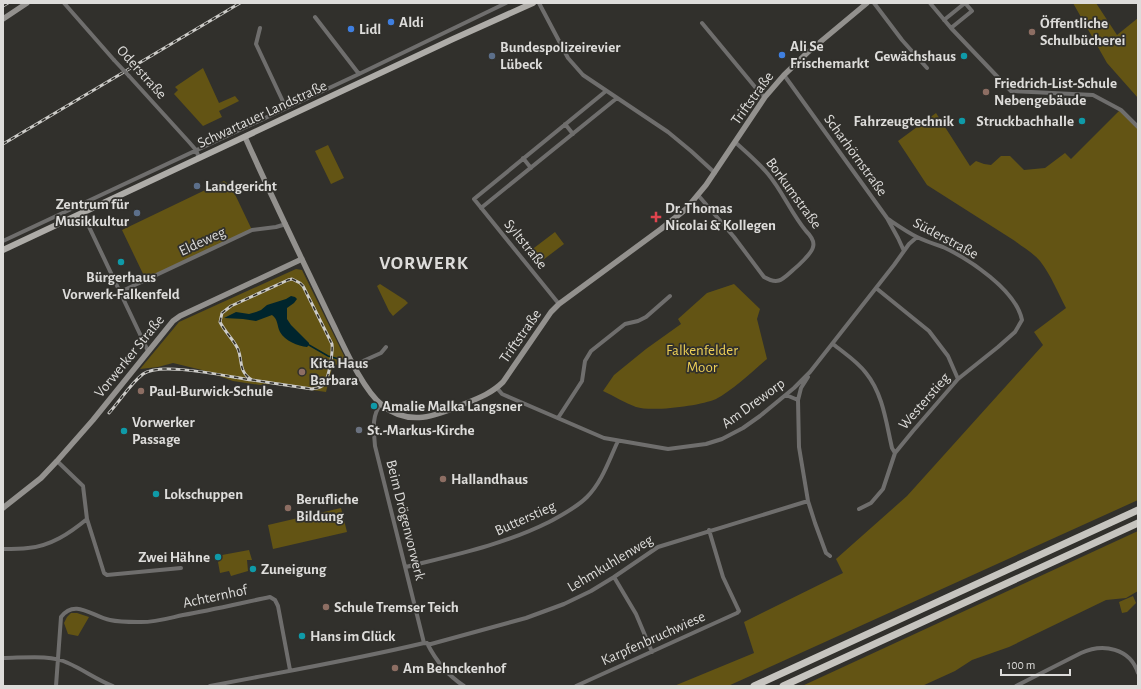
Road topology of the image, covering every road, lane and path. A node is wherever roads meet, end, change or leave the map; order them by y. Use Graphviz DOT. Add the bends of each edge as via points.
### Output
graph roads {
  1 [pos="28,3"];
  2 [pos="64,3"];
  3 [pos="506,3"];
  4 [pos="533,3"];
  5 [pos="539,3"];
  6 [pos="867,3"];
  7 [pos="874,3"];
  8 [pos="930,3"];
  9 [pos="965,3"];
  10 [pos="315,17"];
  11 [pos="3,19"];
  12 [pos="944,20"];
  13 [pos="702,22"];
  14 [pos="260,28"];
  15 [pos="951,28"];
  16 [pos="927,68"];
  17 [pos="358,74"];
  18 [pos="784,75"];
  19 [pos="606,91"];
  20 [pos="765,97"];
  21 [pos="617,98"];
  22 [pos="286,108"];
  23 [pos="565,124"];
  24 [pos="1138,127"];
  25 [pos="573,134"];
  26 [pos="245,137"];
  27 [pos="735,142"];
  28 [pos="196,150"];
  29 [pos="199,158"];
  30 [pos="523,158"];
  31 [pos="531,168"];
  32 [pos="715,173"];
  33 [pos="698,196"];
  34 [pos="481,208"];
  35 [pos="82,212"];
  36 [pos="888,219"];
  37 [pos="286,224"];
  38 [pos="917,237"];
  39 [pos="3,241"];
  40 [pos="3,250"];
  41 [pos="904,251"];
  42 [pos="302,259"];
  43 [pos="876,288"];
  44 [pos="120,291"];
  45 [pos="670,296"];
  46 [pos="559,304"];
  47 [pos="1021,317"];
  48 [pos="833,344"];
  49 [pos="386,347"];
  50 [pos="148,351"];
  51 [pos="354,365"];
  52 [pos="810,372"];
  53 [pos="958,379"];
  54 [pos="497,388"];
  55 [pos="786,395"];
  56 [pos="798,400"];
  57 [pos="381,404"];
  58 [pos="558,418"];
  59 [pos="618,441"];
  60 [pos="895,453"];
  61 [pos="57,461"];
  62 [pos="808,501"];
  63 [pos="3,508"];
  64 [pos="859,509"];
  65 [pos="1138,510"];
  66 [pos="87,518"];
  67 [pos="1138,523"];
  68 [pos="709,530"];
  69 [pos="3,549"];
  70 [pos="830,556"];
  71 [pos="406,567"];
  72 [pos="181,568"];
  73 [pos="614,576"];
  74 [pos="426,643"];
  75 [pos="652,652"];
  76 [pos="3,658"];
  77 [pos="58,660"];
  78 [pos="290,670"];
  79 [pos="1138,673"];
  80 [pos="56,686"];
  81 [pos="113,686"];
  82 [pos="210,686"];
  83 [pos="464,686"];
  84 [pos="576,686"];
  85 [pos="754,686"];
  86 [pos="784,686"];
  87 [pos="1016,686"];
  1 -- 11 [label="street"];
  2 -- 28 [label="street, Oderstraße, bridge"];
  3 -- 17 [label="street, Schwartauer Landstraße"];
  4 -- 26 [label="main road, Schwartauer Landstraße"];
  5 -- 19 [label="street" via="574,66 582,75"];
  6 -- 18 [label="street, Triftstraße"];
  7 -- 16 [label="street"];
  8 -- 12 [label="street"];
  9 -- 12 [label="street"];
  9 -- 15 [label="street" via="972,11"];
  10 -- 17 [label="street"];
  12 -- 15 [label="street"];
  13 -- 20 [label="street"];
  14 -- 22 [label="street" via="256,44"];
  15 -- 24 [label="street" via="1011,91 1093,94 1121,110"];
  17 -- 22 [label="street, Schwartauer Landstraße"];
  18 -- 20 [label="street, Triftstraße"];
  18 -- 36 [label="street, Scharhörnstraße"];
  19 -- 21 [label="street"];
  19 -- 23 [label="street"];
  20 -- 27 [label="street, Triftstraße"];
  21 -- 25 [label="street"];
  21 -- 32 [label="street" via="668,132"];
  22 -- 28 [label="street, Schwartauer Landstraße"];
  23 -- 25 [label="street"];
  23 -- 30 [label="street"];
  25 -- 31 [label="street"];
  26 -- 29 [label="main road, Schwartauer Landstraße"];
  26 -- 37 [label="street, Triftstraße"];
  27 -- 32 [label="street, Triftstraße"];
  27 -- 33 [label="street, Borkumstraße" via="769,176 812,238 812,250 782,280 769,280"];
  28 -- 29 [label="street, Oderstraße"];
  28 -- 39 [label="street, Schwartauer Landstraße"];
  29 -- 35 [label="main road, Schwartauer Landstraße"];
  30 -- 31 [label="street"];
  30 -- 34 [label="street, Syltstraße" via="474,199"];
  31 -- 34 [label="street"];
  32 -- 33 [label="street, Triftstraße"];
  33 -- 46 [label="street, Triftstraße" via="661,229"];
  34 -- 46 [label="street, Syltstraße"];
  35 -- 40 [label="main road, Schwartauer Landstraße"];
  35 -- 44 [label="street"];
  36 -- 38 [label="street, Süderstraße"];
  36 -- 41 [label="street, Scharhörnstraße"];
  37 -- 42 [label="street, Triftstraße"];
  37 -- 44 [label="street, Eldeweg" via="252,230"];
  38 -- 41 [label="street, Am Dreworp"];
  38 -- 47 [label="street, Süderstraße" via="955,254 984,272 1001,287"];
  41 -- 43 [label="street, Am Dreworp"];
  42 -- 50 [label="street, Vorwerker Straße" via="180,316"];
  42 -- 51 [label="street, Triftstraße"];
  43 -- 48 [label="street, Am Dreworp"];
  43 -- 53 [label="street" via="929,331 948,356"];
  44 -- 50 [label="street"];
  45 -- 58 [label="street" via="646,317 625,324 591,351 585,361 582,381"];
  46 -- 54 [label="street, Triftstraße"];
  47 -- 53 [label="street, Westerstieg" via="1022,320 1015,332"];
  48 -- 52 [label="street, Am Dreworp"];
  48 -- 60 [label="street" via="855,362 872,381 878,393"];
  49 -- 51 [label="street" via="381,353"];
  50 -- 61 [label="street, Vorwerker Straße"];
  51 -- 57 [label="street, Triftstraße" via="367,388"];
  52 -- 55 [label="street, Am Dreworp"];
  52 -- 56 [label="street"];
  53 -- 60 [label="street, Westerstieg"];
  54 -- 57 [label="street, Triftstraße" via="435,416 423,418 399,415"];
  54 -- 58 [label="street, Am Dreworp" via="502,394"];
  55 -- 56 [label="street"];
  55 -- 59 [label="street, Am Dreworp" via="744,428 706,444 668,449"];
  56 -- 62 [label="street" via="799,447"];
  57 -- 71 [label="street, Beim Drögenvorwerk" via="375,414 375,446"];
  58 -- 59 [label="street, Am Dreworp" via="604,438"];
  59 -- 71 [label="street, Butterstieg" via="595,487 572,509 492,546"];
  60 -- 64 [label="street, Westerstieg" via="883,489 871,503"];
  61 -- 63 [label="street, Vorwerker Straße" via="41,478"];
  61 -- 66 [label="street" via="83,486"];
  62 -- 68 [label="street, Lehmkuhlenweg"];
  62 -- 70 [label="street" via="826,553"];
  65 -- 85 [label="highway"];
  66 -- 69 [label="street" via="75,529 45,545"];
  66 -- 72 [label="street" via="104,573 107,575"];
  67 -- 86 [label="highway"];
  68 -- 73 [label="street, Lehmkuhlenweg" via="658,547"];
  68 -- 75 [label="street, Karpfenbruchwiese" via="723,577 739,611"];
  71 -- 74 [label="street, Beim Drögenvorwerk"];
  73 -- 74 [label="street, Lehmkuhlenweg" via="564,604 526,618 431,644"];
  73 -- 75 [label="street" via="636,614"];
  74 -- 78 [label="street"];
  74 -- 83 [label="street" via="448,674"];
  75 -- 84 [label="street, Karpfenbruchwiese"];
  76 -- 77 [label="street"];
  77 -- 78 [label="street, Achternhof" via="61,618 65,612 74,609 111,620 145,622 270,597 278,606"];
  77 -- 80 [label="street"];
  77 -- 81 [label="street" via="67,662"];
  78 -- 82 [label="street"];
  79 -- 87 [label="street" via="1127,656 1120,652 1110,648 1090,648"];
}
